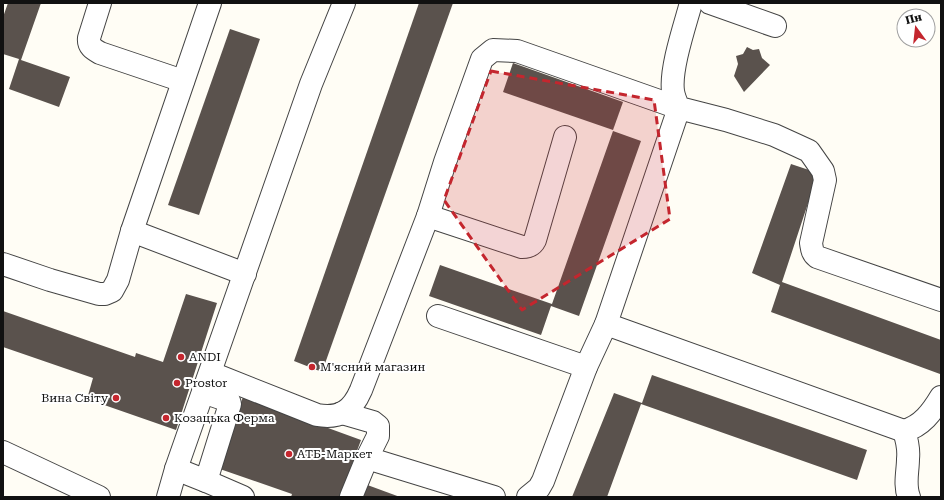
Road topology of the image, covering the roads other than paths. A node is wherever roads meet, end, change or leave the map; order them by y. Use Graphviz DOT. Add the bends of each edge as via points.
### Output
graph roads {
  1 [pos="100,3"];
  2 [pos="210,3"];
  3 [pos="344,3"];
  4 [pos="692,3"];
  5 [pos="710,3"];
  6 [pos="775,26"];
  7 [pos="183,80"];
  8 [pos="679,108"];
  9 [pos="565,137"];
  10 [pos="428,216"];
  11 [pos="132,231"];
  12 [pos="3,264"];
  13 [pos="245,274"];
  14 [pos="941,300"];
  15 [pos="438,316"];
  16 [pos="606,324"];
  17 [pos="586,367"];
  18 [pos="207,382"];
  19 [pos="941,397"];
  20 [pos="342,413"];
  21 [pos="904,431"];
  22 [pos="3,452"];
  23 [pos="367,458"];
  24 [pos="176,470"];
  25 [pos="206,481"];
  26 [pos="99,497"];
  27 [pos="168,497"];
  28 [pos="243,497"];
  29 [pos="351,497"];
  30 [pos="494,497"];
  31 [pos="528,497"];
  32 [pos="908,497"];
  1 -- 7 [label="lane" via="89,38 90,46 100,53"];
  2 -- 7 [label="lane"];
  3 -- 13 [label="lane" via="311,84"];
  4 -- 8 [label="lane" via="674,70 673,89"];
  5 -- 6 [label="lane"];
  7 -- 11 [label="lane"];
  8 -- 10 [label="lane" via="517,51 493,50 482,59"];
  8 -- 14 [label="lane" via="774,135 809,151 823,171 825,180 811,243 814,255"];
  8 -- 16 [label="lane"];
  9 -- 10 [label="lane" via="534,243 528,247"];
  10 -- 20 [label="lane" via="356,401"];
  11 -- 12 [label="lane" via="118,280 112,291 105,294 50,280"];
  11 -- 13 [label="lane"];
  13 -- 18 [label="lane"];
  15 -- 17 [label="lane"];
  16 -- 17 [label="lane"];
  16 -- 21 [label="lane"];
  17 -- 31 [label="lane" via="543,481"];
  18 -- 20 [label="lane" via="317,415 328,417"];
  18 -- 24 [label="lane"];
  18 -- 25 [label="lane" via="230,404"];
  19 -- 21 [label="lane" via="920,425"];
  20 -- 23 [label="lane" via="373,422 378,426 378,436"];
  21 -- 32 [label="lane" via="908,445"];
  22 -- 26 [label="lane"];
  23 -- 29 [label="lane"];
  23 -- 30 [label="lane"];
  24 -- 25 [label="lane"];
  24 -- 27 [label="lane"];
  25 -- 28 [label="lane"];
}
